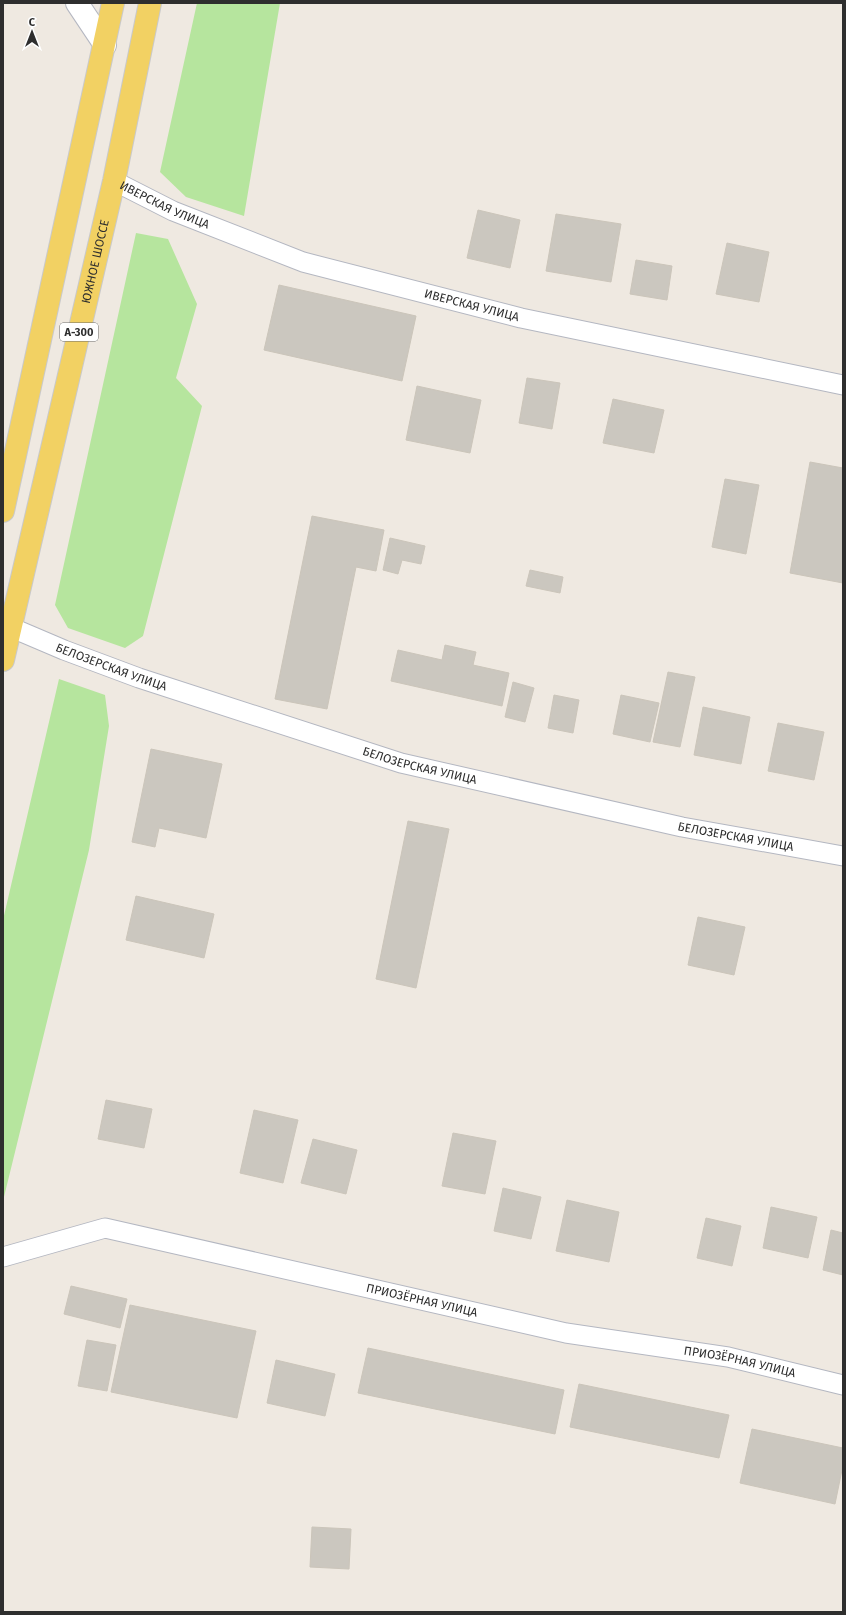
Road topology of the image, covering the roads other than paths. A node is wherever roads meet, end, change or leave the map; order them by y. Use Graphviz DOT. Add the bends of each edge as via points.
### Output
graph roads {
  1 [pos="77,3"];
  2 [pos="114,3"];
  3 [pos="150,3"];
  4 [pos="105,45"];
  5 [pos="114,181"];
  6 [pos="843,385"];
  7 [pos="3,511"];
  8 [pos="10,627"];
  9 [pos="3,660"];
  10 [pos="843,856"];
  11 [pos="3,1257"];
  12 [pos="843,1385"];
  1 -- 4 [label="main road"];
  2 -- 4 [label="main road, А-300"];
  3 -- 5 [label="main road, ЮЖНОЕ ШОССЕ / А-300"];
  4 -- 7 [label="main road, А-300"];
  5 -- 6 [label="street, ИВЕРСКАЯ УЛИЦА" via="173,211 303,262 521,318"];
  5 -- 8 [label="main road, ЮЖНОЕ ШОССЕ / А-300"];
  8 -- 9 [label="main road, ЮЖНОЕ ШОССЕ / А-300"];
  8 -- 10 [label="street, БЕЛОЗЕРСКАЯ УЛИЦА" via="139,678 401,763 682,827"];
  11 -- 12 [label="street, ПРИОЗЁРНАЯ УЛИЦА" via="105,1228 566,1332 728,1357"];
}
